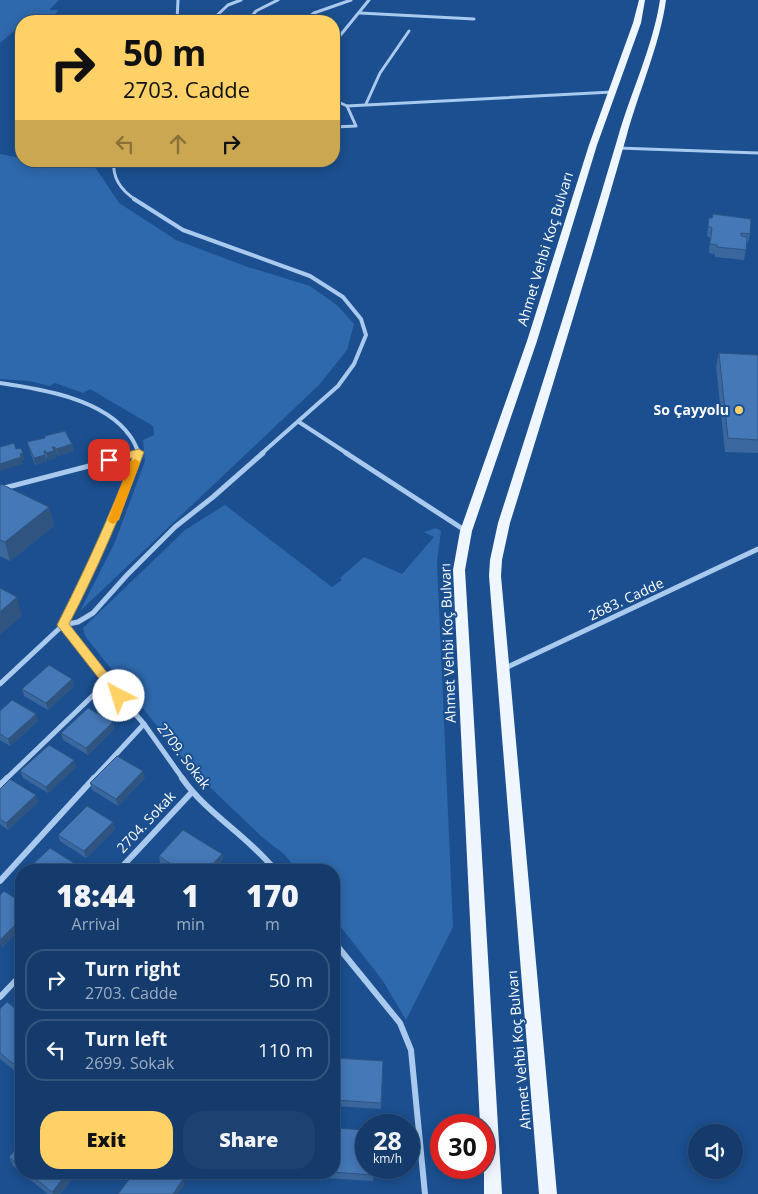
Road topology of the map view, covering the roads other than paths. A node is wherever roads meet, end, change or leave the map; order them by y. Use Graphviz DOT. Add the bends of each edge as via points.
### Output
graph roads {
  1 [pos="178,0"];
  2 [pos="241,0"];
  3 [pos="278,0"];
  4 [pos="351,0"];
  5 [pos="369,0"];
  6 [pos="642,0"];
  7 [pos="663,0"];
  8 [pos="360,13"];
  9 [pos="177,15"];
  10 [pos="217,15"];
  11 [pos="253,15"];
  12 [pos="312,15"];
  13 [pos="474,19"];
  14 [pos="409,31"];
  15 [pos="340,36"];
  16 [pos="612,92"];
  17 [pos="340,103"];
  18 [pos="366,104"];
  19 [pos="347,106"];
  20 [pos="340,127"];
  21 [pos="618,148"];
  22 [pos="758,154"];
  23 [pos="113,167"];
  24 [pos="0,383"];
  25 [pos="299,422"];
  26 [pos="139,452"];
  27 [pos="0,489"];
  28 [pos="466,531"];
  29 [pos="758,549"];
  30 [pos="63,625"];
  31 [pos="503,669"];
  32 [pos="107,682"];
  33 [pos="0,684"];
  34 [pos="144,724"];
  35 [pos="0,785"];
  36 [pos="192,792"];
  37 [pos="16,864"];
  38 [pos="125,864"];
  39 [pos="270,864"];
  40 [pos="15,865"];
  41 [pos="0,881"];
  42 [pos="340,949"];
  43 [pos="15,981"];
  44 [pos="0,997"];
  45 [pos="424,1194"];
  46 [pos="493,1194"];
  47 [pos="548,1194"];
  1 -- 9 [label="street"];
  2 -- 10 [label="street" via="228,5"];
  3 -- 11 [label="street"];
  4 -- 12 [label="street"];
  5 -- 8 [label="street"];
  6 -- 16 [label="main road, Ahmet Vehbi Koç Bulvarı"];
  7 -- 21 [label="main road, Ahmet Vehbi Koç Bulvarı" via="660,21"];
  8 -- 13 [label="street"];
  8 -- 15 [label="street"];
  14 -- 18 [label="street" via="380,73"];
  16 -- 18 [label="street"];
  16 -- 28 [label="main road, Ahmet Vehbi Koç Bulvarı" via="532,341"];
  17 -- 19 [label="street"];
  18 -- 19 [label="street"];
  19 -- 20 [label="street" via="356,126"];
  21 -- 22 [label="street"];
  21 -- 31 [label="main road, Ahmet Vehbi Koç Bulvarı" via="582,276 499,542 495,576"];
  23 -- 25 [label="street" via="116,180 130,196 183,230 310,276 343,297 361,319 366,336 354,364 338,386"];
  24 -- 26 [label="street" via="63,396 101,411 127,431"];
  25 -- 28 [label="street"];
  25 -- 30 [label="street" via="175,527 93,613 78,622"];
  26 -- 27 [label="street"];
  26 -- 30 [label="street" via="111,525"];
  28 -- 46 [label="main road, Ahmet Vehbi Koç Bulvarı" via="459,570 462,646"];
  29 -- 31 [label="street, 2683. Cadde"];
  30 -- 32 [label="street, 2709. Sokak"];
  30 -- 33 [label="street"];
  31 -- 47 [label="main road, Ahmet Vehbi Koç Bulvarı"];
  32 -- 34 [label="street, 2709. Sokak"];
  32 -- 35 [label="street"];
  34 -- 36 [label="street, 2709. Sokak"];
  34 -- 37 [label="street"];
  36 -- 38 [label="street, 2704. Sokak"];
  36 -- 39 [label="street, 2709. Sokak" via="260,851"];
  40 -- 41 [label="street"];
  42 -- 45 [label="street" via="400,1023 411,1050"];
  43 -- 44 [label="street"];
}
